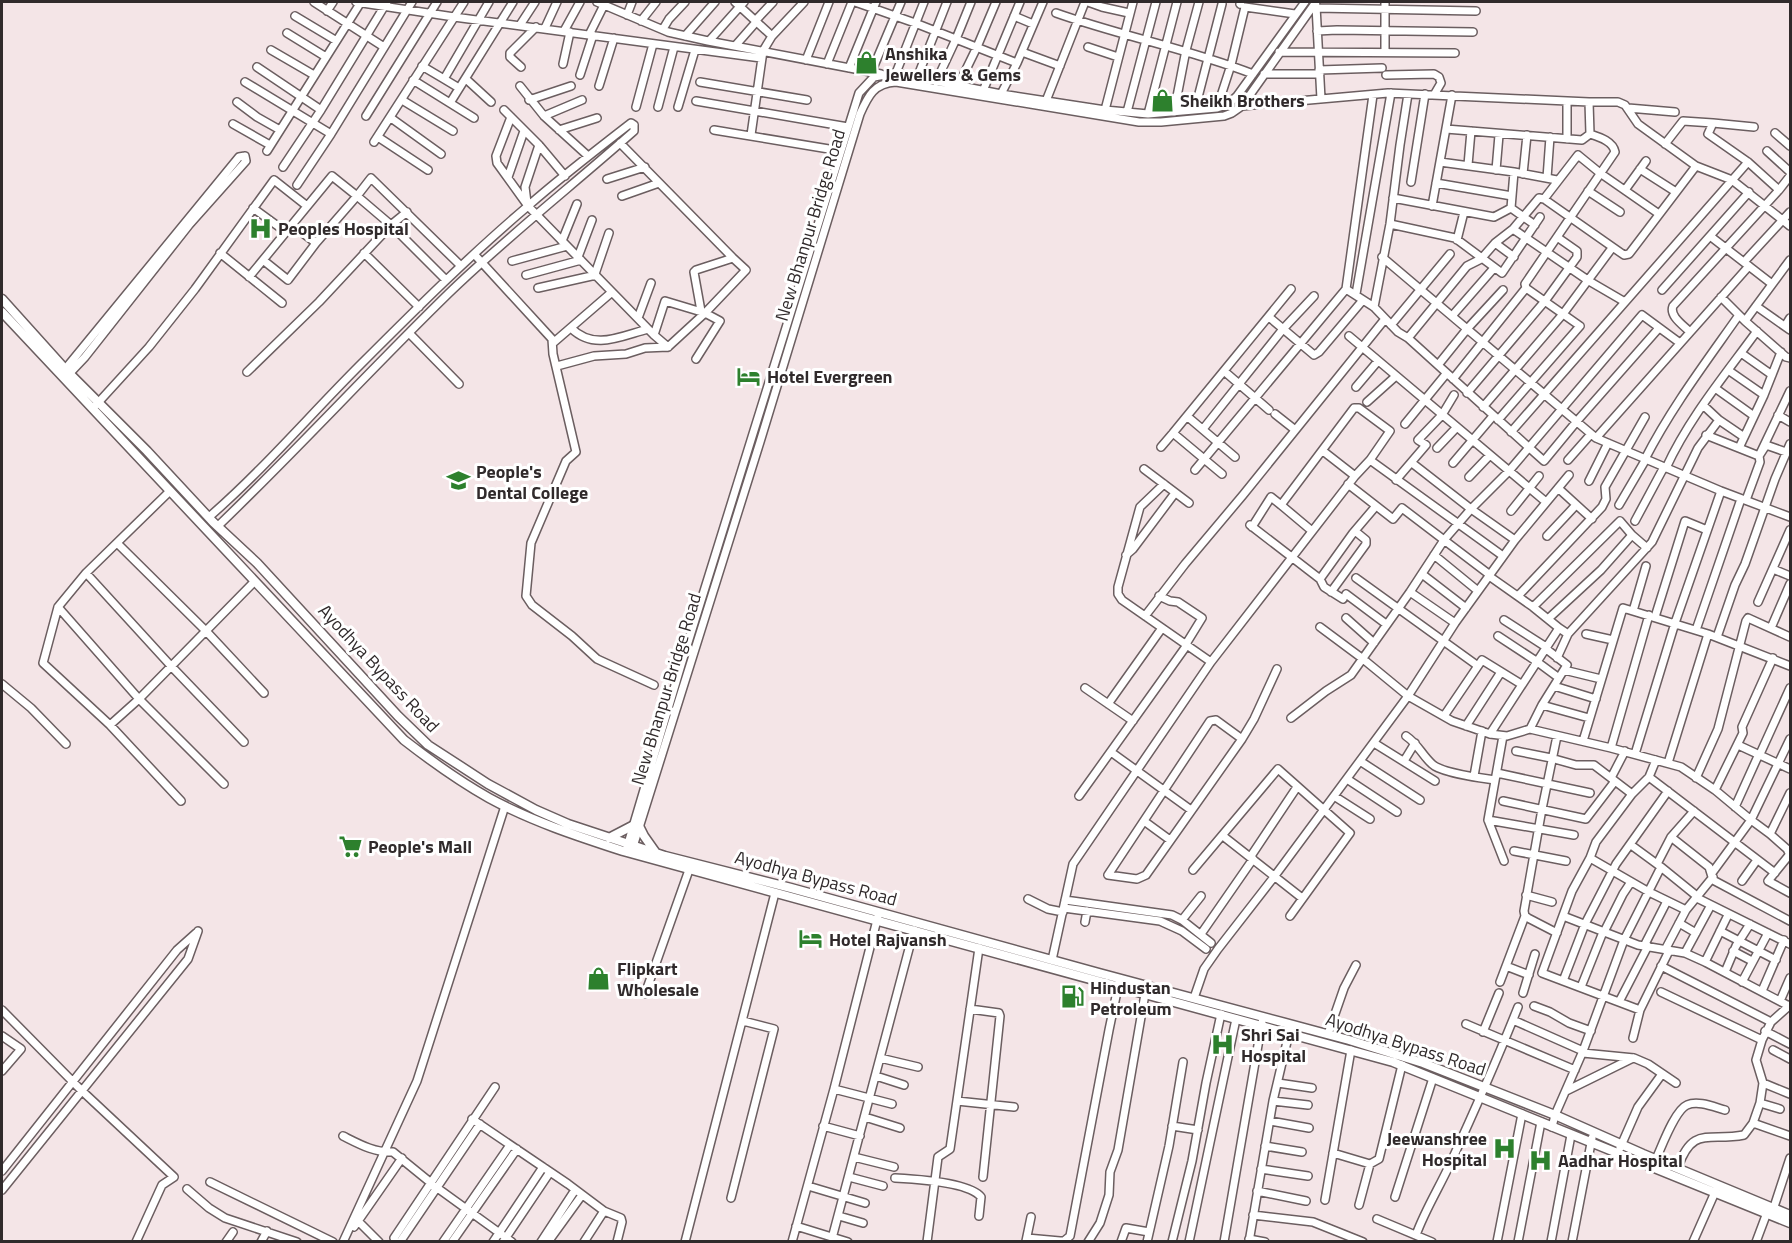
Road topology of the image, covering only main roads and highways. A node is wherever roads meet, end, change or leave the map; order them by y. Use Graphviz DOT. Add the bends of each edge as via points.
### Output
graph roads {
  1 [pos="2,299"];
  2 [pos="2,312"];
  3 [pos="13,318"];
  4 [pos="65,374"];
  5 [pos="214,522"];
  6 [pos="205,529"];
  7 [pos="494,787"];
  8 [pos="489,798"];
  9 [pos="560,826"];
  10 [pos="609,838"];
  11 [pos="629,849"];
  12 [pos="656,853"];
  13 [pos="878,917"];
  14 [pos="1119,982"];
  15 [pos="1189,999"];
  16 [pos="1290,1029"];
  17 [pos="1619,1149"];
  18 [pos="1717,1188"];
  19 [pos="1771,1211"];
  20 [pos="1791,1215"];
  21 [pos="1791,1223"];
  1 -- 3 [label="main road, Ayodhya Bypass Road"];
  2 -- 3 [label="main road, Ayodhya Bypass Road"];
  3 -- 4 [label="main road, Ayodhya Bypass Road"];
  4 -- 5 [label="main road, Ayodhya Bypass Road" via="99,402"];
  4 -- 6 [label="main road, Ayodhya Bypass Road" via="92,409"];
  5 -- 6 [label="main road"];
  5 -- 7 [label="main road, Ayodhya Bypass Road" via="426,743"];
  6 -- 8 [label="main road, Ayodhya Bypass Road" via="404,740"];
  7 -- 8 [label="main road"];
  7 -- 9 [label="main road, Ayodhya Bypass Road"];
  8 -- 9 [label="main road, Ayodhya Bypass Road"];
  9 -- 10 [label="main road, Ayodhya Bypass Road"];
  9 -- 11 [label="main road, Ayodhya Bypass Road"];
  10 -- 11 [label="main road, Ayodhya Bypass Road"];
  10 -- 12 [label="main road" via="637,825"];
  11 -- 12 [label="main road, Ayodhya Bypass Road"];
  11 -- 13 [label="main road, Ayodhya Bypass Road" via="689,870"];
  12 -- 13 [label="main road, Ayodhya Bypass Road"];
  13 -- 14 [label="main road, Ayodhya Bypass Road" via="1052,960"];
  13 -- 14 [label="main road, Ayodhya Bypass Road" via="979,948"];
  14 -- 15 [label="main road, Ayodhya Bypass Road"];
  14 -- 15 [label="main road, Ayodhya Bypass Road" via="1145,993"];
  15 -- 16 [label="main road, Ayodhya Bypass Road"];
  16 -- 17 [label="main road, Ayodhya Bypass Road" via="1402,1065 1572,1135"];
  16 -- 17 [label="main road, Ayodhya Bypass Road" via="1328,1035 1423,1063 1555,1115"];
  17 -- 18 [label="main road, Ayodhya Bypass Road"];
  17 -- 18 [label="main road, Ayodhya Bypass Road" via="1678,1167"];
  18 -- 19 [label="main road, Ayodhya Bypass Road"];
  19 -- 20 [label="main road, Ayodhya Bypass Road"];
  19 -- 21 [label="main road, Ayodhya Bypass Road"];
}
